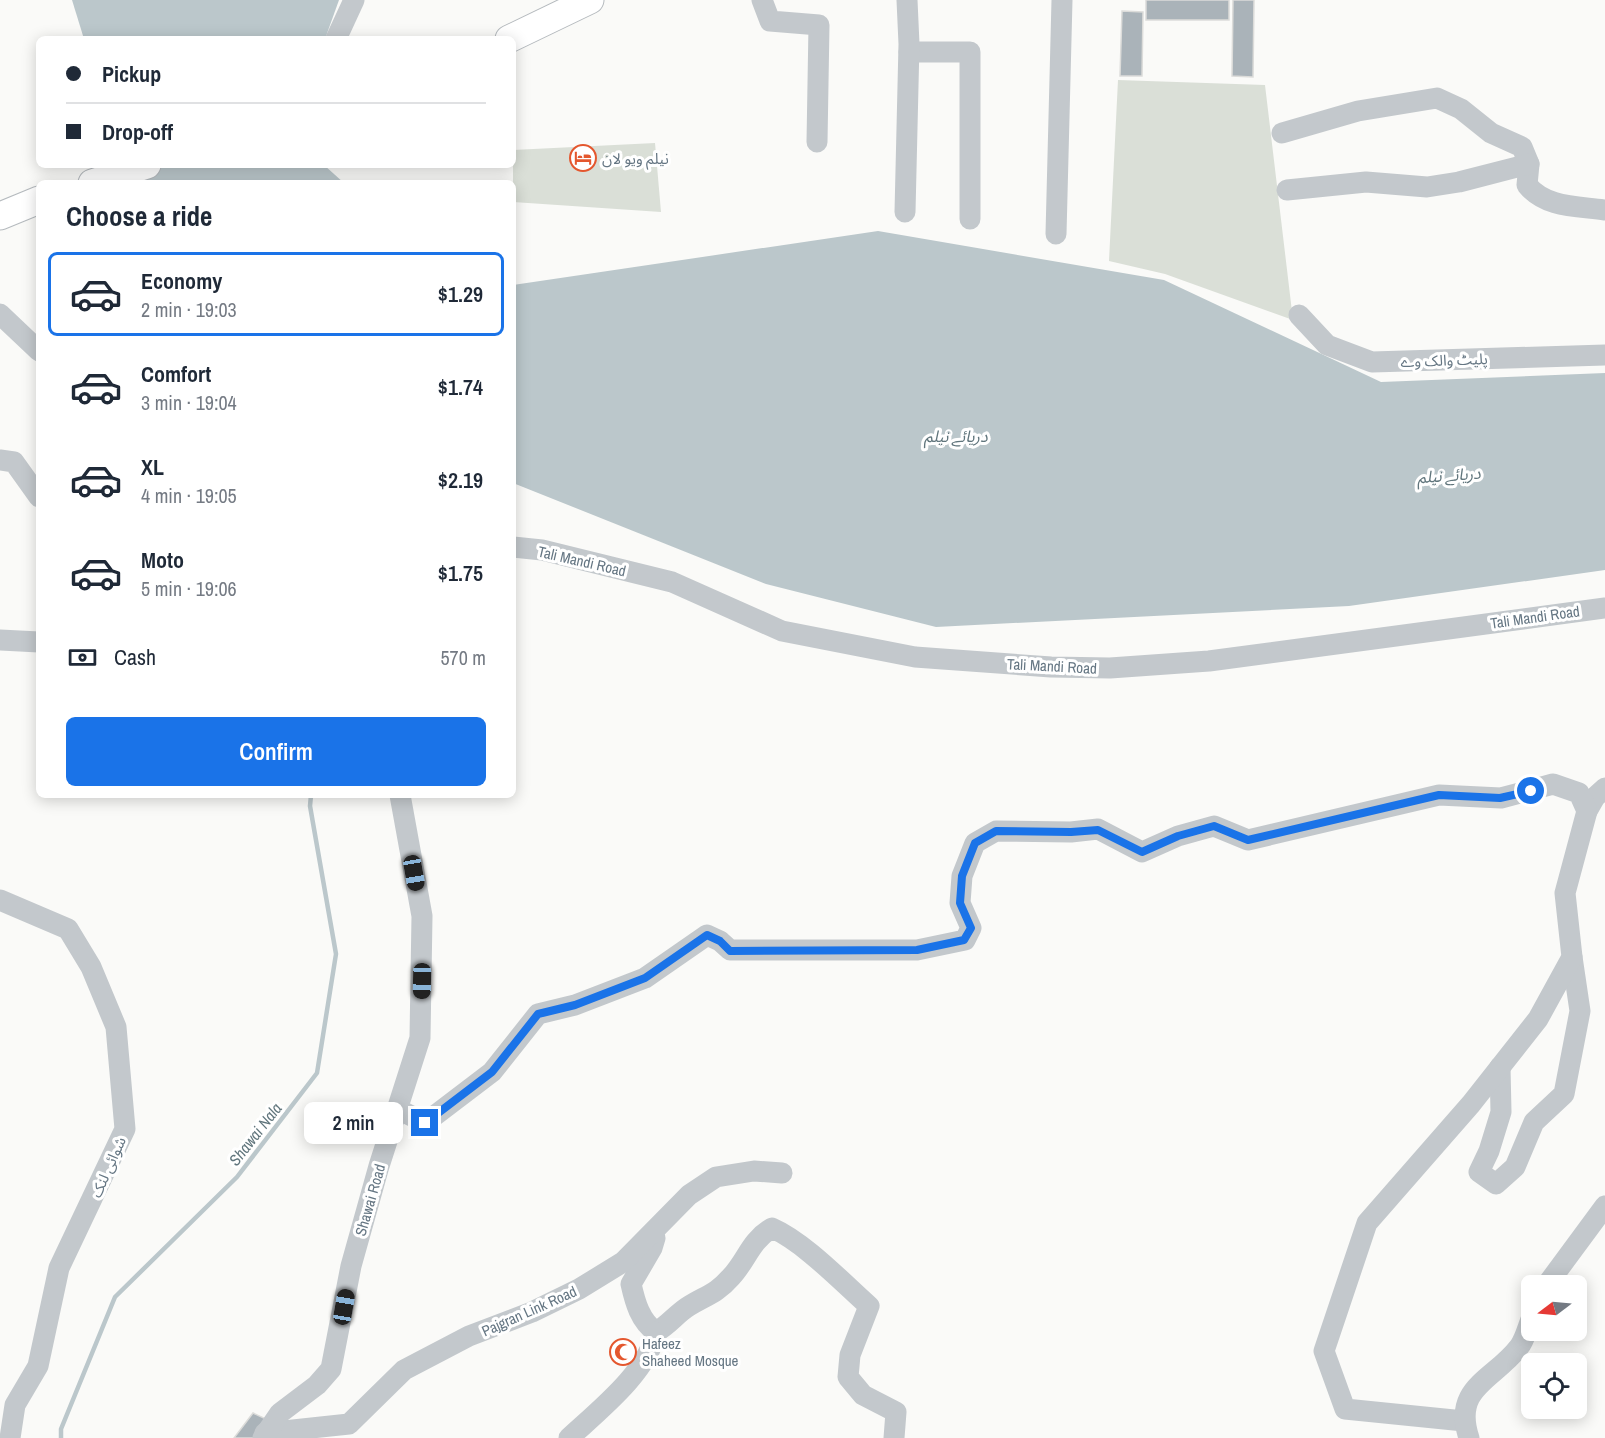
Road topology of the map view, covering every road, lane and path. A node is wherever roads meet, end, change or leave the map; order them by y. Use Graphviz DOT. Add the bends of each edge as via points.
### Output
graph roads {
  1 [pos="354,0"];
  2 [pos="590,0"];
  3 [pos="762,0"];
  4 [pos="907,0"];
  5 [pos="1062,0"];
  6 [pos="337,36"];
  7 [pos="516,36"];
  8 [pos="909,52"];
  9 [pos="1281,133"];
  10 [pos="817,142"];
  11 [pos="1528,164"];
  12 [pos="138,168"];
  13 [pos="101,180"];
  14 [pos="1287,190"];
  15 [pos="1605,210"];
  16 [pos="905,212"];
  17 [pos="970,219"];
  18 [pos="1056,234"];
  19 [pos="0,314"];
  20 [pos="1299,315"];
  21 [pos="36,348"];
  22 [pos="1605,355"];
  23 [pos="0,460"];
  24 [pos="36,493"];
  25 [pos="516,547"];
  26 [pos="1605,608"];
  27 [pos="0,640"];
  28 [pos="36,642"];
  29 [pos="1605,788"];
  30 [pos="401,798"];
  31 [pos="1587,811"];
  32 [pos="0,900"];
  33 [pos="1572,957"];
  34 [pos="1500,1067"];
  35 [pos="398,1109"];
  36 [pos="782,1173"];
  37 [pos="1605,1206"];
  38 [pos="659,1226"];
  39 [pos="1554,1275"];
  40 [pos="656,1332"];
  41 [pos="1523,1341"];
  42 [pos="1466,1429"];
  43 [pos="347,1431"];
  44 [pos="264,1436"];
  45 [pos="10,1438"];
  46 [pos="569,1438"];
  47 [pos="894,1438"];
  1 -- 6 [label="street"];
  2 -- 7 [label="main road"];
  3 -- 10 [label="street" via="770,21 819,25"];
  4 -- 8 [label="street"];
  5 -- 18 [label="street"];
  8 -- 16 [label="street"];
  8 -- 17 [label="street" via="970,52"];
  9 -- 11 [label="street" via="1358,111 1437,98 1491,133 1522,147"];
  11 -- 14 [label="street" via="1427,187 1366,182"];
  11 -- 15 [label="street" via="1527,185 1535,195 1562,206"];
  12 -- 13 [label="main road"];
  19 -- 21 [label="street"];
  20 -- 22 [label="street, پلیٹ والک وے" via="1327,345 1372,362"];
  23 -- 24 [label="street" via="14,462"];
  25 -- 26 [label="street, Tali Mandi Road" via="542,550 672,582 782,631 915,657 1051,667 1110,668 1209,661"];
  27 -- 28 [label="street"];
  29 -- 31 [label="street"];
  30 -- 35 [label="street, Shawai Road" via="422,916 422,962 420,1038"];
  31 -- 33 [label="street" via="1565,893"];
  31 -- 35 [label="street" via="1579,793 1553,784 1500,798 1439,795 1248,840 1214,826 1142,852 1098,830 996,831 975,843 962,876 960,903 971,928 964,940 917,950 730,951 707,935 645,978 575,1005 538,1014 492,1072 425,1123"];
  32 -- 45 [label="street, شوائی لنک" via="68,929 91,967 116,1027 125,1129 59,1268 38,1366 15,1405"];
  33 -- 34 [label="street" via="1538,1019"];
  33 -- 34 [label="street" via="1580,1011 1564,1094 1534,1122 1515,1167 1496,1184 1479,1172 1490,1151 1501,1112"];
  34 -- 42 [label="street" via="1367,1224 1324,1351 1345,1409"];
  35 -- 44 [label="street, Shawai Road" via="351,1266 331,1369 280,1413"];
  36 -- 38 [label="street, Pajgran Link Road" via="754,1171 716,1178 689,1195"];
  37 -- 39 [label="street"];
  38 -- 40 [label="street" via="652,1248 631,1284 637,1309"];
  38 -- 43 [label="street, Pajgran Link Road" via="623,1262 579,1289 469,1336 404,1370"];
  40 -- 46 [label="street" via="654,1345 639,1368"];
  40 -- 47 [label="street" via="687,1307 713,1295 733,1276 759,1236 772,1228 781,1232 869,1306 850,1355 848,1377 863,1395 896,1412"];
  41 -- 42 [label="street" via="1472,1392"];
  43 -- 44 [label="street, Pajgran Link Road"];
}
